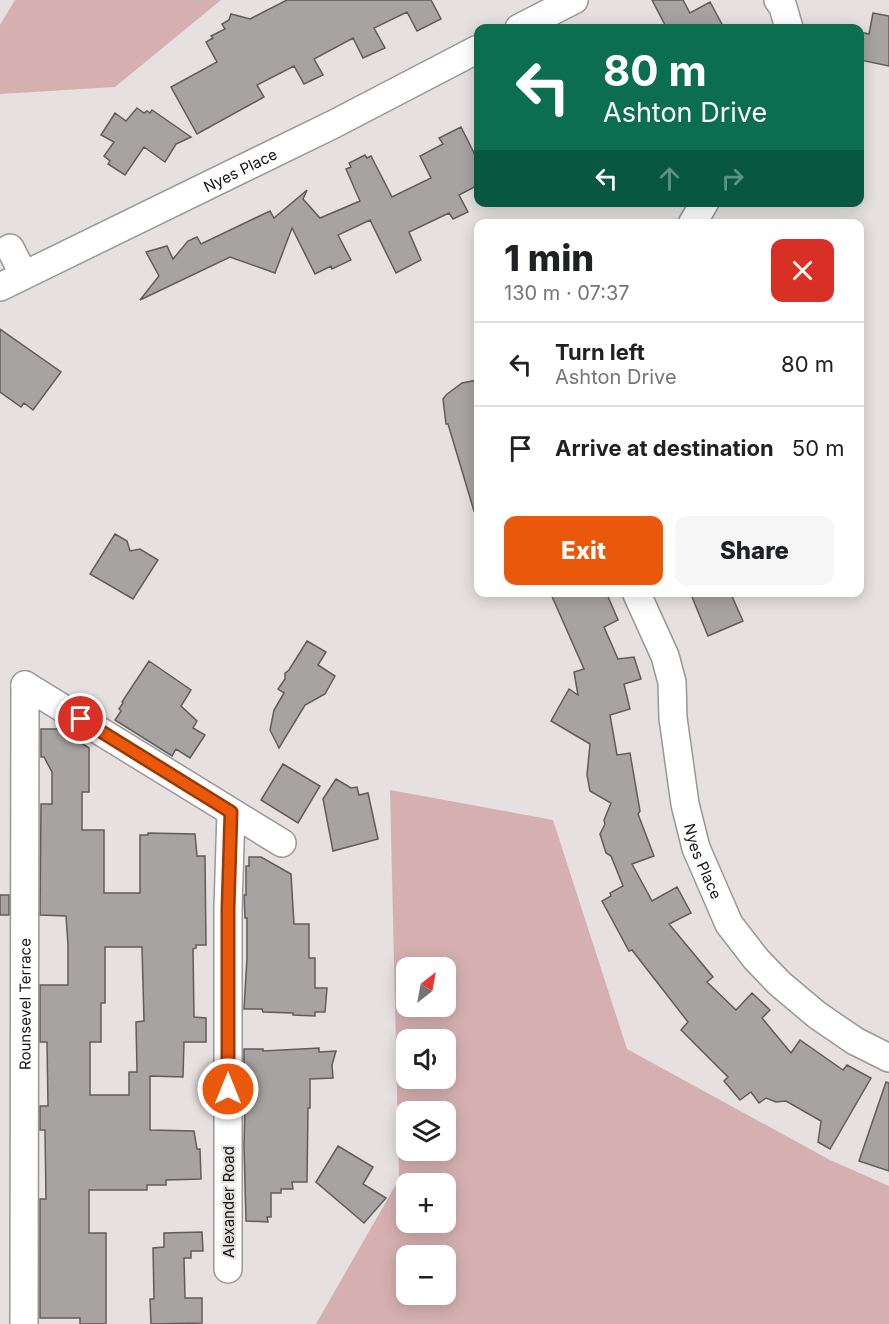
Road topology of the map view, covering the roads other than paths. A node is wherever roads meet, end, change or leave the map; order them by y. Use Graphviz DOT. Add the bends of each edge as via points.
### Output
graph roads {
  1 [pos="574,0"];
  2 [pos="778,0"];
  3 [pos="527,24"];
  4 [pos="788,24"];
  5 [pos="474,52"];
  6 [pos="10,248"];
  7 [pos="24,276"];
  8 [pos="0,287"];
  9 [pos="638,597"];
  10 [pos="231,812"];
  11 [pos="282,843"];
  12 [pos="12,1025"];
  13 [pos="889,1058"];
  14 [pos="228,1269"];
  15 [pos="24,1324"];
  1 -- 3 [label="street"];
  2 -- 4 [label="street"];
  5 -- 7 [label="street, Nyes Place"];
  6 -- 7 [label="street"];
  7 -- 8 [label="street, Nyes Place"];
  9 -- 13 [label="street, Nyes Place" via="665,656 672,682 685,804 696,848 729,924 779,983 817,1015"];
  10 -- 11 [label="street"];
  10 -- 12 [label="street, Rounsevel Terrace" via="25,685"];
  10 -- 14 [label="street, Alexander Road"];
  12 -- 15 [label="street, Rounsevel Terrace"];
}
